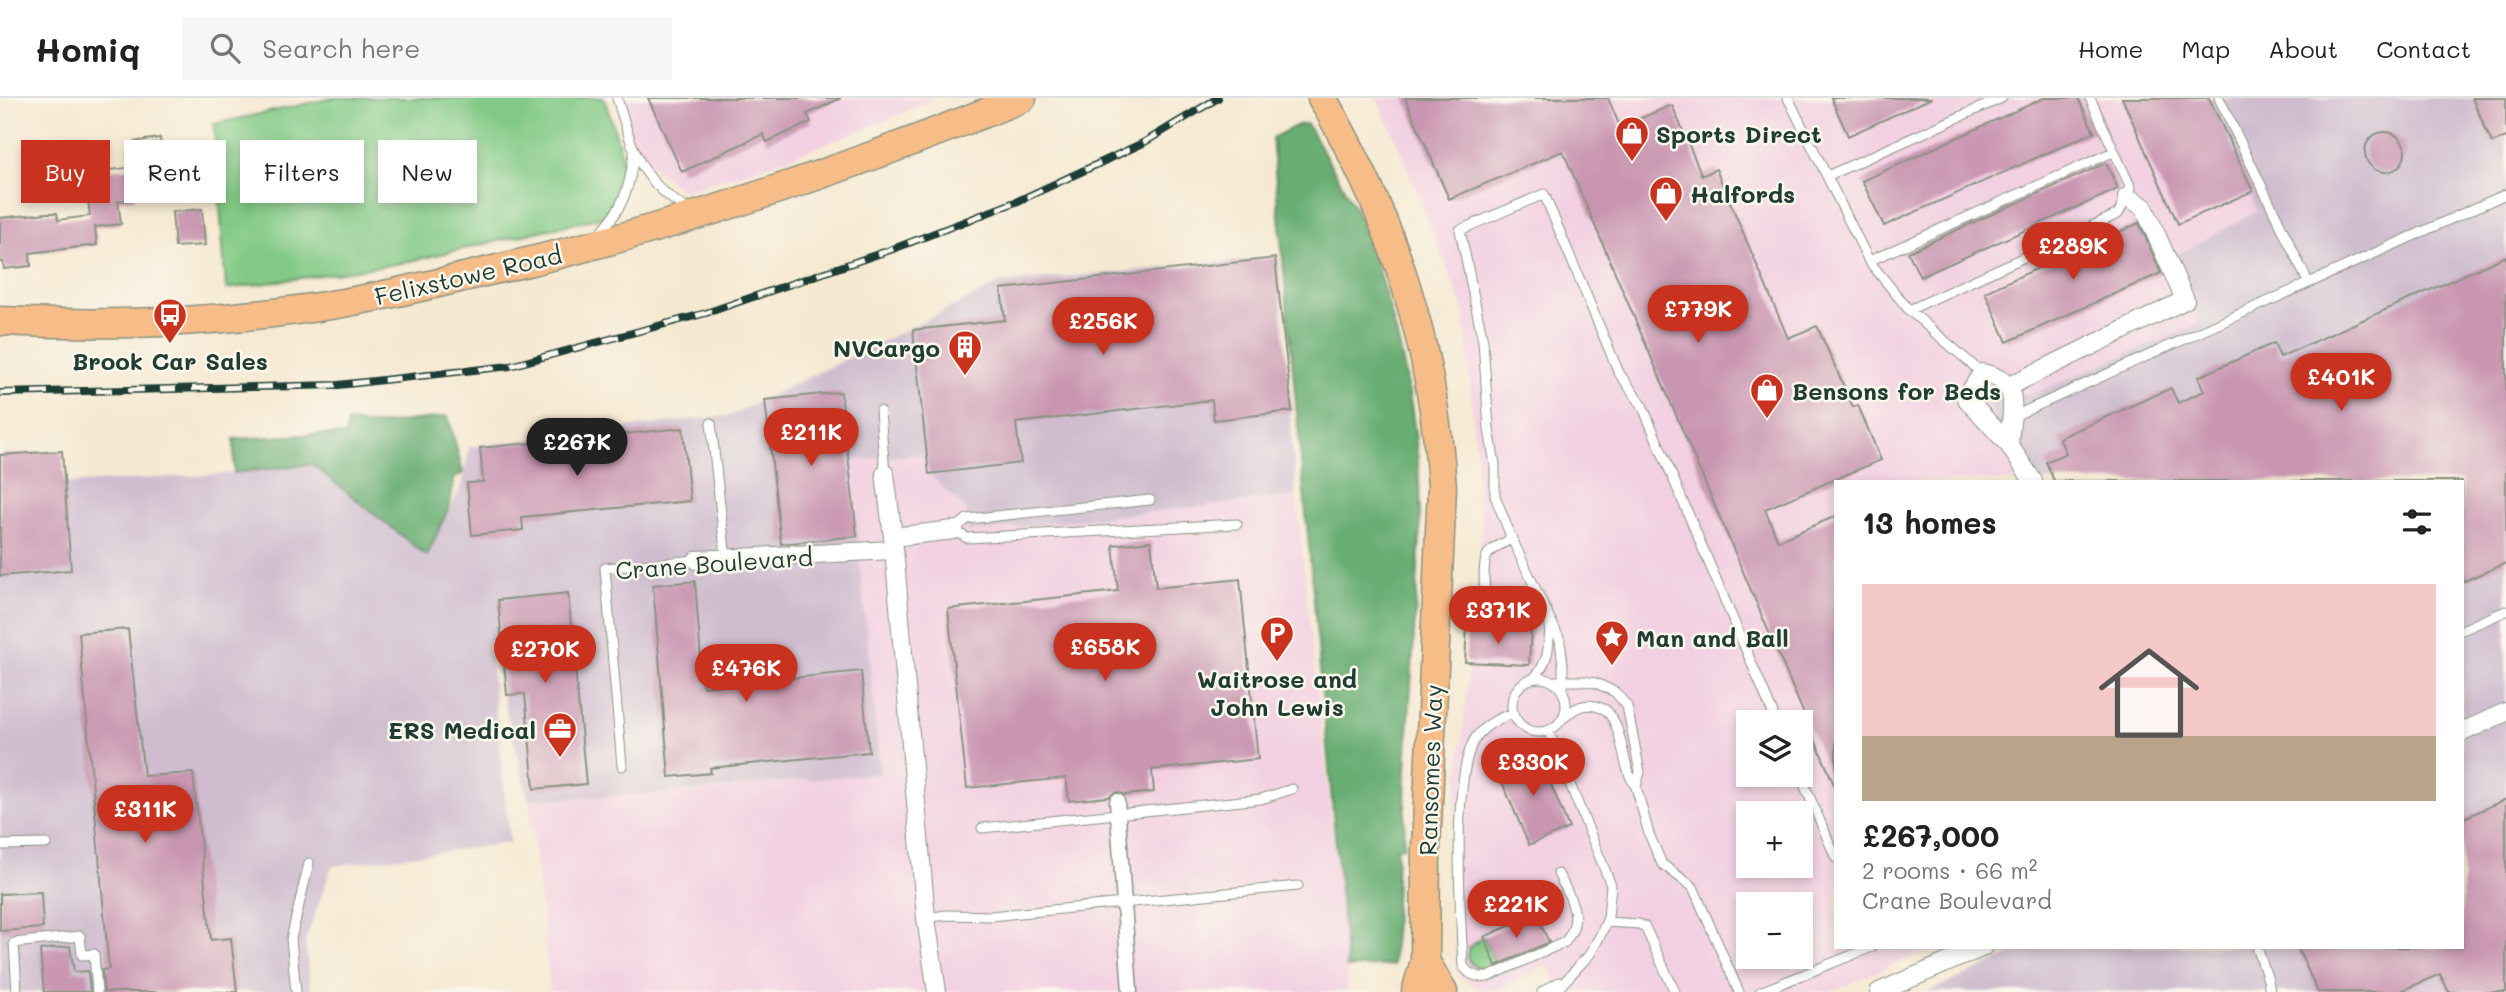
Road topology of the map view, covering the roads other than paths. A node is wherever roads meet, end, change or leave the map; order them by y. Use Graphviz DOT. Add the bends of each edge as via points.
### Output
graph roads {
  1 [pos="617,98"];
  2 [pos="994,98"];
  3 [pos="1023,98"];
  4 [pos="1322,98"];
  5 [pos="1788,98"];
  6 [pos="2002,98"];
  7 [pos="2090,98"];
  8 [pos="2219,98"];
  9 [pos="919,140"];
  10 [pos="2113,152"];
  11 [pos="635,153"];
  12 [pos="1827,176"];
  13 [pos="2506,194"];
  14 [pos="2127,197"];
  15 [pos="699,216"];
  16 [pos="585,248"];
  17 [pos="1869,261"];
  18 [pos="2308,282"];
  19 [pos="1909,310"];
  20 [pos="0,321"];
  21 [pos="1982,373"];
  22 [pos="2009,386"];
  23 [pos="880,411"];
  24 [pos="2010,418"];
  25 [pos="711,423"];
  26 [pos="2009,444"];
  27 [pos="885,474"];
  28 [pos="2032,480"];
  29 [pos="1150,500"];
  30 [pos="1237,524"];
  31 [pos="954,530"];
  32 [pos="1512,539"];
  33 [pos="893,544"];
  34 [pos="726,559"];
  35 [pos="697,560"];
  36 [pos="1547,611"];
  37 [pos="2506,611"];
  38 [pos="1550,623"];
  39 [pos="2464,629"];
  40 [pos="1534,678"];
  41 [pos="1563,680"];
  42 [pos="1552,681"];
  43 [pos="1563,692"];
  44 [pos="1771,710"];
  45 [pos="2506,712"];
  46 [pos="1513,713"];
  47 [pos="1560,722"];
  48 [pos="1548,730"];
  49 [pos="2464,731"];
  50 [pos="622,765"];
  51 [pos="1805,787"];
  52 [pos="1636,788"];
  53 [pos="1292,789"];
  54 [pos="1118,808"];
  55 [pos="982,828"];
  56 [pos="46,844"];
  57 [pos="0,845"];
  58 [pos="1834,853"];
  59 [pos="309,863"];
  60 [pos="1558,874"];
  61 [pos="1298,886"];
  62 [pos="1123,904"];
  63 [pos="926,918"];
  64 [pos="1606,922"];
  65 [pos="1866,949"];
  66 [pos="1978,949"];
  67 [pos="2258,949"];
  68 [pos="1425,961"];
  69 [pos="932,963"];
  70 [pos="1566,978"];
  71 [pos="17,992"];
  72 [pos="97,992"];
  73 [pos="296,992"];
  74 [pos="930,992"];
  75 [pos="937,992"];
  76 [pos="1130,992"];
  77 [pos="1416,992"];
  78 [pos="1443,992"];
  79 [pos="1542,992"];
  80 [pos="1555,992"];
  81 [pos="1675,992"];
  82 [pos="1739,992"];
  83 [pos="1760,992"];
  84 [pos="1879,992"];
  85 [pos="2270,992"];
  1 -- 11 [label="lane"];
  2 -- 9 [label="main road, Felixstowe Road"];
  3 -- 9 [label="main road, Felixstowe Road"];
  4 -- 68 [label="main road, Ransomes Way" via="1355,157 1398,258 1417,318 1437,420 1442,487"];
  5 -- 12 [label="lane"];
  6 -- 12 [label="lane"];
  7 -- 10 [label="lane"];
  8 -- 18 [label="lane"];
  9 -- 15 [label="main road, Felixstowe Road"];
  10 -- 14 [label="lane" via="2131,188"];
  10 -- 17 [label="lane"];
  11 -- 15 [label="lane" via="658,188"];
  11 -- 16 [label="lane" via="626,195 613,218"];
  12 -- 17 [label="lane"];
  13 -- 18 [label="lane"];
  14 -- 19 [label="lane" via="2118,214"];
  14 -- 22 [label="street" via="2144,207 2185,300"];
  15 -- 16 [label="main road, Felixstowe Road"];
  16 -- 20 [label="main road, Felixstowe Road" via="404,291 265,314 128,323"];
  17 -- 19 [label="lane"];
  18 -- 24 [label="lane"];
  19 -- 21 [label="lane"];
  21 -- 22 [label="street" via="1998,376"];
  21 -- 26 [label="street" via="1966,398"];
  22 -- 24 [label="street" via="2013,400"];
  23 -- 27 [label="lane"];
  24 -- 26 [label="street"];
  25 -- 34 [label="lane"];
  26 -- 28 [label="street"];
  27 -- 33 [label="street"];
  29 -- 31 [label="lane" via="967,519"];
  30 -- 31 [label="lane" via="967,538"];
  31 -- 33 [label="street, Crane Boulevard"];
  32 -- 36 [label="lane"];
  32 -- 36 [label="lane" via="1485,559 1489,615 1496,620 1522,621"];
  32 -- 44 [label="lane" via="1495,496 1483,341 1460,230 1544,194 1619,373 1642,405"];
  33 -- 34 [label="street, Crane Boulevard"];
  33 -- 63 [label="street"];
  34 -- 35 [label="street, Crane Boulevard"];
  35 -- 50 [label="lane, Crane Boulevard" via="605,568"];
  36 -- 38 [label="lane"];
  37 -- 39 [label="lane"];
  38 -- 40 [label="lane" via="1547,661"];
  38 -- 41 [label="lane" via="1561,645"];
  40 -- 42 [label="lane"];
  40 -- 46 [label="lane" via="1513,695"];
  41 -- 42 [label="lane"];
  41 -- 43 [label="lane"];
  41 -- 52 [label="lane" via="1596,683 1621,697 1640,772"];
  42 -- 43 [label="lane"];
  43 -- 47 [label="lane" via="1566,708"];
  45 -- 49 [label="street"];
  46 -- 48 [label="lane" via="1523,727"];
  46 -- 60 [label="lane" via="1497,719 1476,737 1466,760 1460,821 1460,913 1467,972 1488,977 1556,948 1571,936 1575,906"];
  47 -- 48 [label="lane"];
  47 -- 52 [label="lane" via="1579,706 1592,704 1606,710"];
  48 -- 64 [label="lane" via="1611,885"];
  51 -- 58 [label="lane"];
  52 -- 82 [label="lane" via="1662,864 1693,887"];
  53 -- 54 [label="lane" via="1261,799"];
  54 -- 55 [label="lane"];
  54 -- 62 [label="street"];
  56 -- 57 [label="lane"];
  59 -- 73 [label="lane" via="290,939"];
  61 -- 62 [label="lane"];
  62 -- 63 [label="lane"];
  62 -- 76 [label="street"];
  63 -- 69 [label="street"];
  64 -- 70 [label="lane" via="1590,954"];
  64 -- 81 [label="lane" via="1645,927"];
  65 -- 83 [label="lane"];
  66 -- 84 [label="street"];
  67 -- 85 [label="lane"];
  68 -- 77 [label="main road, Ransomes Way"];
  68 -- 78 [label="main road"];
  69 -- 74 [label="street"];
  69 -- 75 [label="street"];
  70 -- 79 [label="lane"];
  70 -- 80 [label="lane"];
  71 -- 72 [label="lane" via="14,943 80,936 82,955 94,954"];
}
